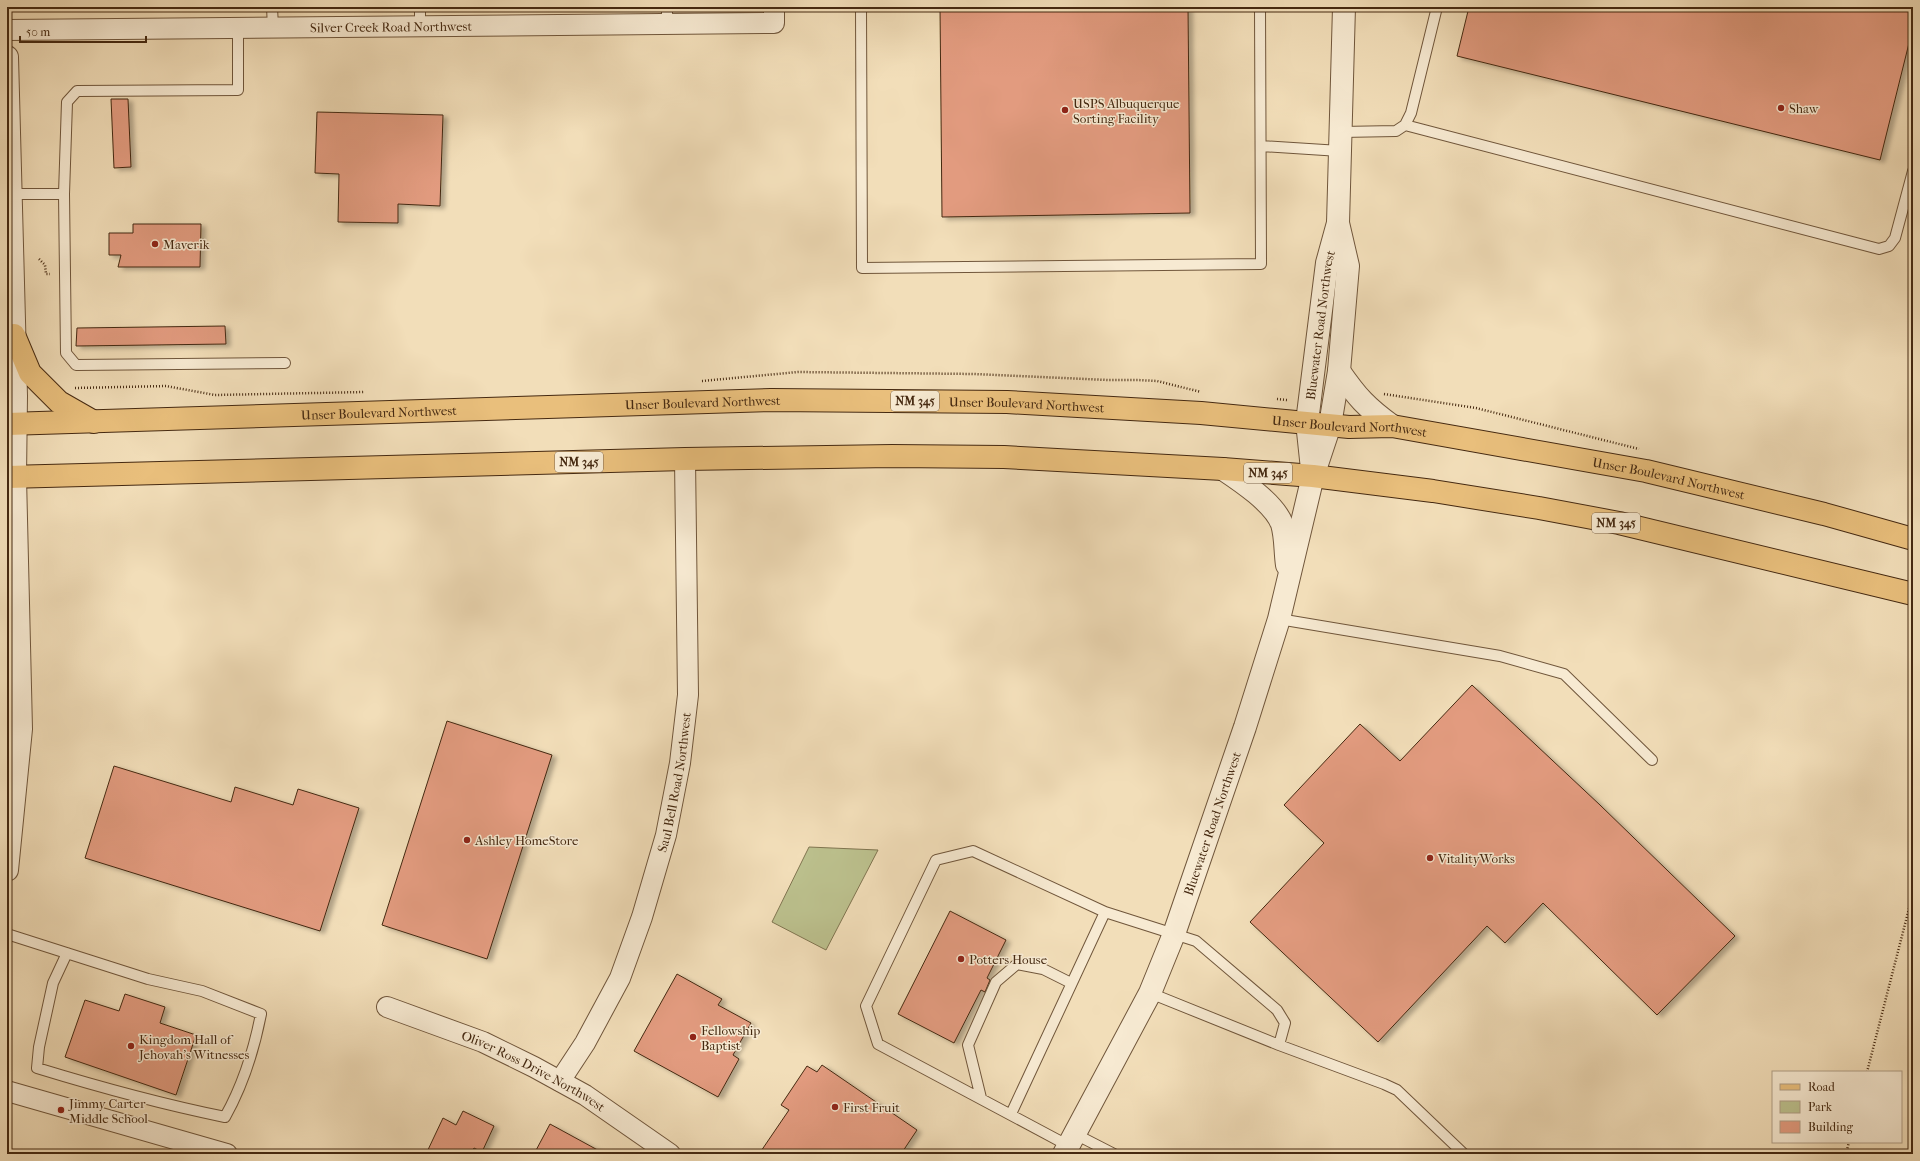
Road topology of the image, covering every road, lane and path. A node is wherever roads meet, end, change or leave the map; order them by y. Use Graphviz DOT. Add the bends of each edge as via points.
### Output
graph roads {
  1 [pos="272,7"];
  2 [pos="861,7"];
  3 [pos="1260,7"];
  4 [pos="1344,7"];
  5 [pos="1437,7"];
  6 [pos="667,15"];
  7 [pos="774,15"];
  8 [pos="420,16"];
  9 [pos="238,28"];
  10 [pos="273,28"];
  11 [pos="7,30"];
  12 [pos="7,57"];
  13 [pos="1405,125"];
  14 [pos="1341,142"];
  15 [pos="1260,146"];
  16 [pos="1913,171"];
  17 [pos="10,194"];
  18 [pos="64,194"];
  19 [pos="1338,223"];
  20 [pos="40,259"];
  21 [pos="50,274"];
  22 [pos="14,335"];
  23 [pos="285,363"];
  24 [pos="1339,371"];
  25 [pos="94,422"];
  26 [pos="1307,422"];
  27 [pos="12,424"];
  28 [pos="1330,425"];
  29 [pos="1392,426"];
  30 [pos="685,459"];
  31 [pos="1223,469"];
  32 [pos="1313,476"];
  33 [pos="11,477"];
  34 [pos="1913,539"];
  35 [pos="1288,579"];
  36 [pos="1913,594"];
  37 [pos="1279,619"];
  38 [pos="1652,760"];
  39 [pos="7,870"];
  40 [pos="1913,893"];
  41 [pos="1105,912"];
  42 [pos="7,934"];
  43 [pos="1174,934"];
  44 [pos="67,953"];
  45 [pos="1072,983"];
  46 [pos="1150,993"];
  47 [pos="387,1006"];
  48 [pos="1279,1045"];
  49 [pos="1867,1071"];
  50 [pos="560,1081"];
  51 [pos="7,1090"];
  52 [pos="981,1098"];
  53 [pos="1011,1114"];
  54 [pos="1849,1143"];
  55 [pos="1070,1144"];
  56 [pos="227,1154"];
  57 [pos="670,1154"];
  58 [pos="1114,1154"];
  59 [pos="1464,1154"];
  60 [pos="1846,1154"];
  1 -- 10 [label="lane"];
  2 -- 15 [label="lane" via="862,268 1261,264"];
  3 -- 15 [label="lane"];
  4 -- 14 [label="street, Bluewater Road Northwest"];
  5 -- 13 [label="lane" via="1411,113"];
  6 -- 7 [label="street, Silver Creek Road Northwest"];
  6 -- 8 [label="street, Silver Creek Road Northwest"];
  8 -- 10 [label="street, Silver Creek Road Northwest"];
  9 -- 10 [label="street, Silver Creek Road Northwest"];
  9 -- 11 [label="street, Silver Creek Road Northwest"];
  9 -- 18 [label="lane" via="238,90 77,91 67,102"];
  12 -- 17 [label="street"];
  13 -- 14 [label="lane" via="1396,131"];
  13 -- 16 [label="lane" via="1879,249 1889,246 1895,238"];
  14 -- 15 [label="lane"];
  14 -- 19 [label="street, Bluewater Road Northwest"];
  17 -- 18 [label="lane"];
  17 -- 22 [label="street"];
  18 -- 23 [label="lane" via="66,353 76,365"];
  19 -- 24 [label="street, Bluewater Road Northwest" via="1348,266"];
  19 -- 26 [label="street, Bluewater Road Northwest" via="1327,263"];
  20 -- 21 [label="path" via="45,265 46,274"];
  22 -- 25 [label="main road" via="30,373 59,402"];
  22 -- 27 [label="street"];
  24 -- 28 [label="street, Bluewater Road Northwest"];
  24 -- 29 [label="street" via="1357,397"];
  25 -- 26 [label="main road, Unser Boulevard Northwest / NM 345" via="779,400 1007,402"];
  25 -- 27 [label="main road, Unser Boulevard Northwest / NM 345"];
  26 -- 28 [label="main road, Unser Boulevard Northwest / NM 345"];
  26 -- 32 [label="street, Bluewater Road Northwest"];
  27 -- 33 [label="street"];
  28 -- 29 [label="main road, Unser Boulevard Northwest / NM 345"];
  28 -- 32 [label="street, Bluewater Road Northwest"];
  29 -- 34 [label="main road, Unser Boulevard Northwest / NM 345" via="1646,471 1824,514"];
  30 -- 31 [label="main road, NM 345" via="1004,457"];
  30 -- 33 [label="main road, NM 345"];
  30 -- 50 [label="street, Saul Bell Road Northwest" via="688,695 680,763 666,835 642,917 620,978 585,1043"];
  31 -- 32 [label="main road, NM 345"];
  31 -- 35 [label="street" via="1262,498 1282,524"];
  32 -- 35 [label="street, Bluewater Road Northwest"];
  32 -- 36 [label="main road, NM 345" via="1433,491 1619,523"];
  33 -- 39 [label="street" via="21,729"];
  35 -- 37 [label="street, Bluewater Road Northwest"];
  37 -- 38 [label="lane" via="1500,656 1564,674"];
  37 -- 43 [label="street, Bluewater Road Northwest" via="1243,734"];
  40 -- 49 [label="path"];
  41 -- 43 [label="lane"];
  41 -- 45 [label="lane"];
  41 -- 52 [label="lane" via="973,851 936,860 866,1006 878,1044"];
  42 -- 44 [label="lane"];
  43 -- 46 [label="street, Bluewater Road Northwest"];
  43 -- 48 [label="lane" via="1196,941 1277,1010 1285,1023"];
  44 -- 44 [label="lane" via="148,979 202,991 261,1014 239,1093 225,1117 91,1085 37,1068 53,983"];
  45 -- 52 [label="lane" via="1043,969 1017,964 996,982 968,1045"];
  45 -- 53 [label="lane"];
  46 -- 48 [label="lane"];
  46 -- 55 [label="street, Bluewater Road Northwest"];
  47 -- 50 [label="street, Oliver Ross Drive Northwest" via="483,1042"];
  48 -- 59 [label="lane" via="1397,1090"];
  50 -- 57 [label="street, Oliver Ross Drive Northwest" via="585,1095"];
  51 -- 56 [label="street"];
  52 -- 53 [label="lane"];
  53 -- 55 [label="lane"];
  54 -- 60 [label="path"];
  55 -- 58 [label="lane"];
}
